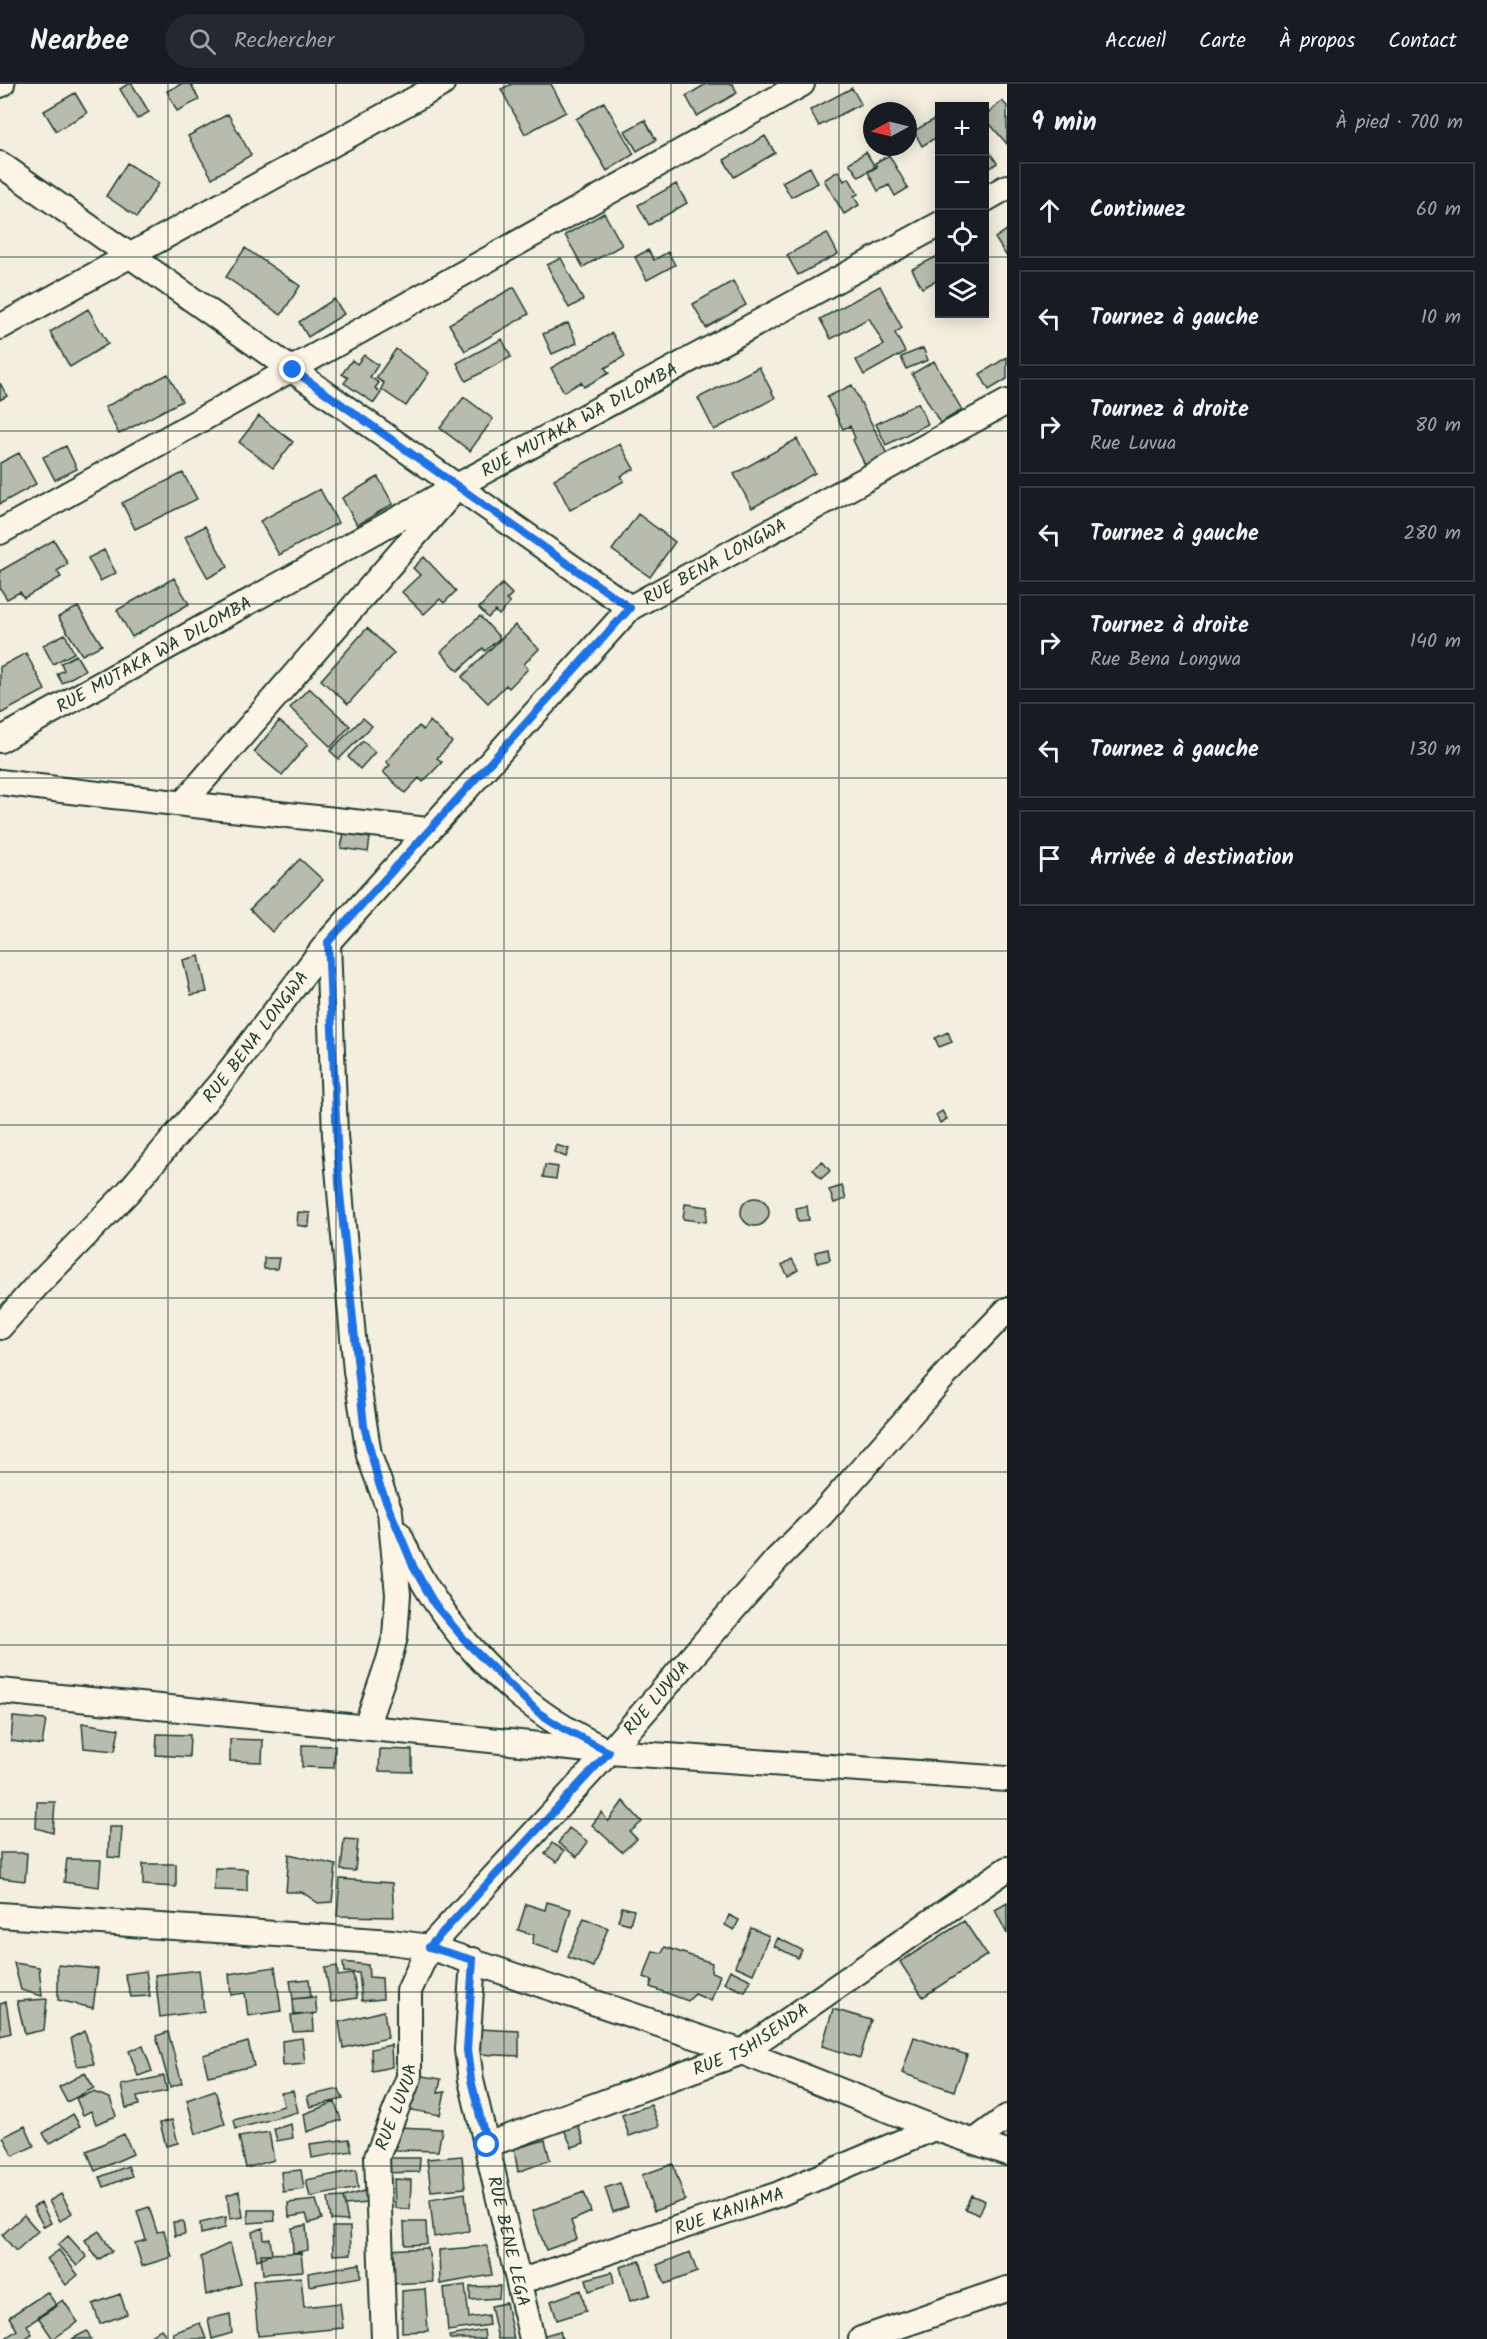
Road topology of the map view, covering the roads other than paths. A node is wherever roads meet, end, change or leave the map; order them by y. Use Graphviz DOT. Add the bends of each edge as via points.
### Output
graph roads {
  1 [pos="442,84"];
  2 [pos="802,84"];
  3 [pos="0,164"];
  4 [pos="1007,187"];
  5 [pos="989,197"];
  6 [pos="935,226"];
  7 [pos="131,256"];
  8 [pos="0,327"];
  9 [pos="293,370"];
  10 [pos="1007,402"];
  11 [pos="459,485"];
  12 [pos="0,532"];
  13 [pos="630,608"];
  14 [pos="0,740"];
  15 [pos="0,782"];
  16 [pos="184,802"];
  17 [pos="427,830"];
  18 [pos="328,942"];
  19 [pos="1007,1310"];
  20 [pos="0,1327"];
  21 [pos="390,1512"];
  22 [pos="0,1691"];
  23 [pos="366,1727"];
  24 [pos="609,1752"];
  25 [pos="1007,1779"];
  26 [pos="998,1876"];
  27 [pos="0,1915"];
  28 [pos="429,1947"];
  29 [pos="473,1960"];
  30 [pos="742,2052"];
  31 [pos="1007,2117"];
  32 [pos="934,2128"];
  33 [pos="975,2141"];
  34 [pos="487,2145"];
  35 [pos="1007,2152"];
  36 [pos="519,2282"];
  37 [pos="1007,2289"];
  38 [pos="384,2339"];
  39 [pos="532,2339"];
  40 [pos="861,2339"];
  1 -- 7 [label="street"];
  2 -- 9 [label="street"];
  3 -- 7 [label="street"];
  4 -- 5 [label="street"];
  6 -- 11 [label="street, RUE MUTAKA WA DILOMBA"];
  7 -- 8 [label="street"];
  7 -- 9 [label="street"];
  9 -- 11 [label="street"];
  9 -- 12 [label="street"];
  10 -- 13 [label="street, RUE BENA LONGWA"];
  11 -- 13 [label="street"];
  11 -- 14 [label="street, RUE MUTAKA WA DILOMBA"];
  11 -- 16 [label="street"];
  13 -- 17 [label="street, RUE BENA LONGWA"];
  15 -- 16 [label="street"];
  16 -- 17 [label="street"];
  17 -- 18 [label="street, RUE BENA LONGWA"];
  18 -- 20 [label="street, RUE BENA LONGWA" via="222,1081 128,1192"];
  18 -- 21 [label="street" via="335,1135 356,1371 369,1455"];
  19 -- 24 [label="street, RUE LUVUA" via="777,1559"];
  21 -- 23 [label="street" via="397,1617 389,1660"];
  21 -- 24 [label="street" via="435,1605 470,1646 539,1713"];
  22 -- 23 [label="street"];
  23 -- 24 [label="street"];
  24 -- 25 [label="street"];
  24 -- 28 [label="street, RUE LUVUA"];
  26 -- 30 [label="street, RUE TSHISENDA"];
  27 -- 28 [label="street"];
  28 -- 29 [label="street"];
  28 -- 38 [label="street, RUE LUVUA" via="409,1991 407,2083 377,2157"];
  29 -- 30 [label="street"];
  29 -- 34 [label="street, RUE BENE LEGA" via="467,2050"];
  30 -- 32 [label="street"];
  30 -- 34 [label="street, RUE TSHISENDA"];
  31 -- 33 [label="street"];
  32 -- 33 [label="street"];
  32 -- 36 [label="street, RUE KANIAMA" via="779,2194"];
  33 -- 35 [label="street"];
  34 -- 36 [label="street, RUE BENE LEGA"];
  36 -- 39 [label="street, RUE BENE LEGA"];
  37 -- 40 [label="street"];
}
